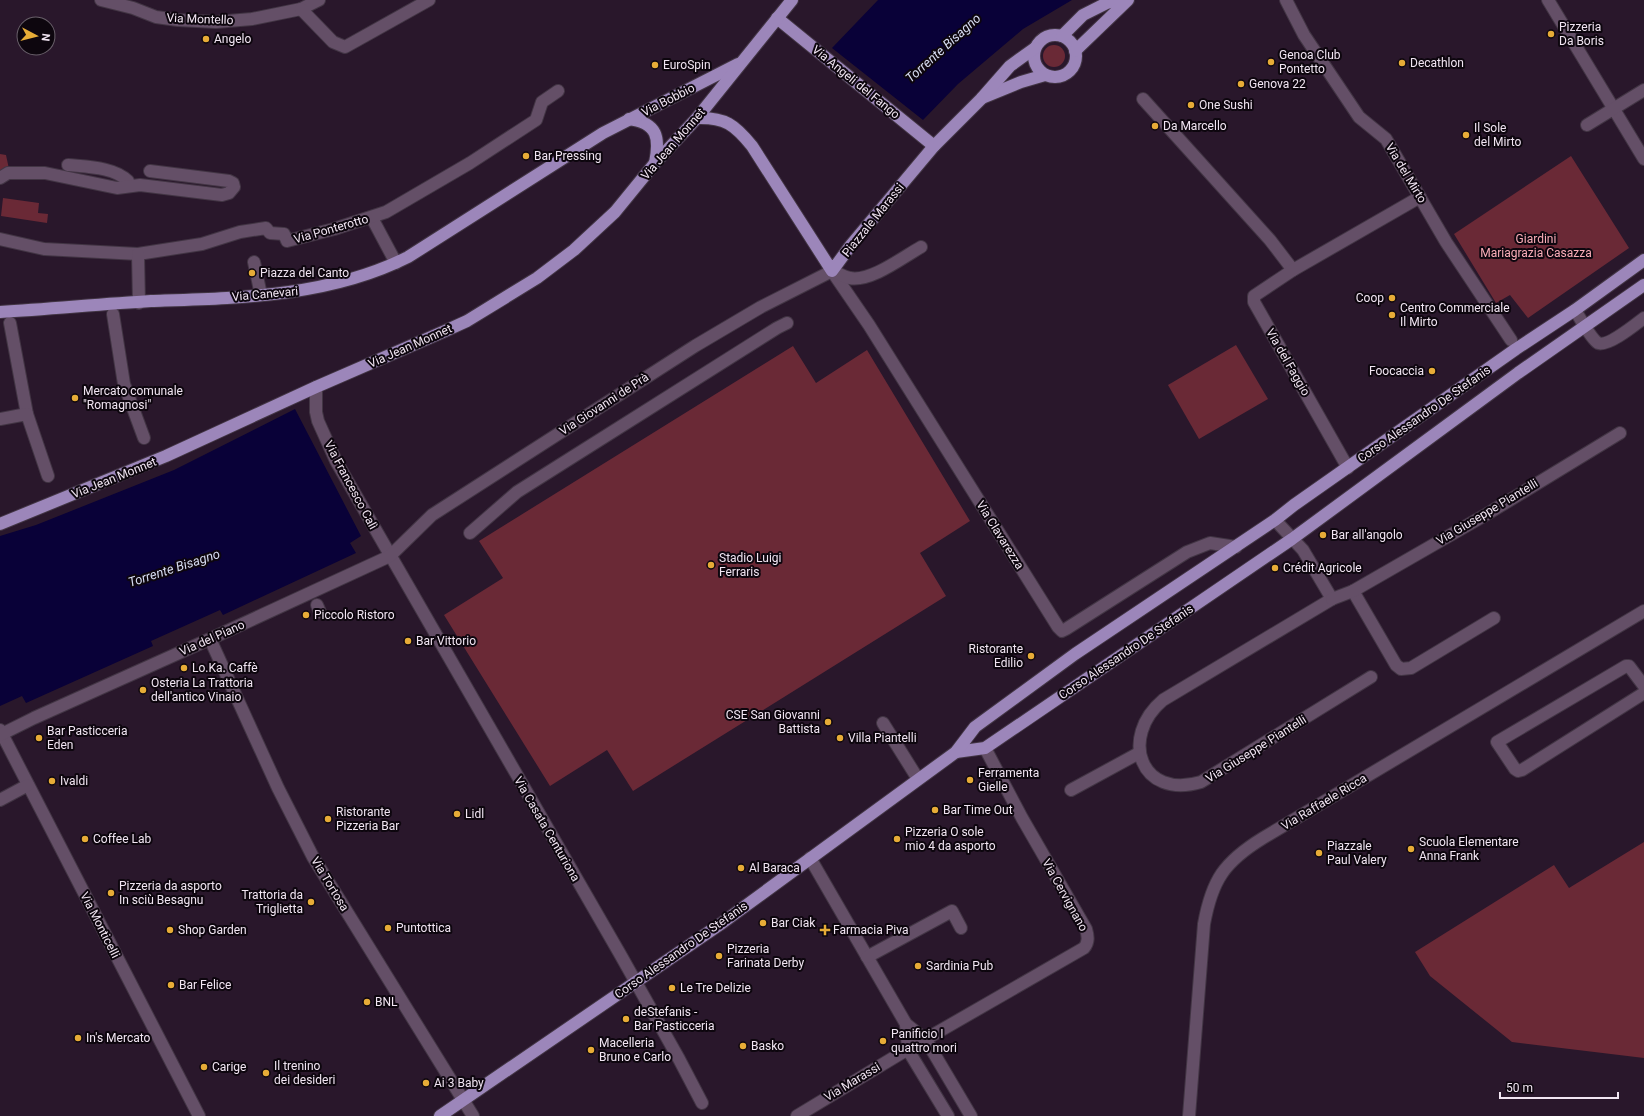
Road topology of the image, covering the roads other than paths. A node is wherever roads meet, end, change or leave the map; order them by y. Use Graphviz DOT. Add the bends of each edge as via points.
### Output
graph roads {
  1 [pos="101,0"];
  2 [pos="319,0"];
  3 [pos="429,0"];
  4 [pos="792,0"];
  5 [pos="1119,0"];
  6 [pos="1128,0"];
  7 [pos="1286,0"];
  8 [pos="1548,0"];
  9 [pos="301,9"];
  10 [pos="777,18"];
  11 [pos="1062,36"];
  12 [pos="1035,48"];
  13 [pos="1076,52"];
  14 [pos="744,60"];
  15 [pos="1045,75"];
  16 [pos="1644,90"];
  17 [pos="558,91"];
  18 [pos="980,99"];
  19 [pos="1143,99"];
  20 [pos="1613,109"];
  21 [pos="697,118"];
  22 [pos="629,120"];
  23 [pos="1587,125"];
  24 [pos="934,146"];
  25 [pos="1641,155"];
  26 [pos="655,163"];
  27 [pos="68,165"];
  28 [pos="150,170"];
  29 [pos="0,178"];
  30 [pos="527,182"];
  31 [pos="128,186"];
  32 [pos="1420,197"];
  33 [pos="372,218"];
  34 [pos="0,239"];
  35 [pos="921,247"];
  36 [pos="138,254"];
  37 [pos="1644,260"];
  38 [pos="254,262"];
  39 [pos="396,263"];
  40 [pos="1294,270"];
  41 [pos="832,271"];
  42 [pos="1644,285"];
  43 [pos="261,295"];
  44 [pos="139,303"];
  45 [pos="1575,310"];
  46 [pos="0,312"];
  47 [pos="113,314"];
  48 [pos="1644,318"];
  49 [pos="10,322"];
  50 [pos="788,323"];
  51 [pos="1586,326"];
  52 [pos="1511,340"];
  53 [pos="316,387"];
  54 [pos="27,414"];
  55 [pos="0,419"];
  56 [pos="1620,433"];
  57 [pos="144,438"];
  58 [pos="1348,468"];
  59 [pos="48,476"];
  60 [pos="1275,520"];
  61 [pos="0,524"];
  62 [pos="470,533"];
  63 [pos="1292,539"];
  64 [pos="1236,547"];
  65 [pos="390,556"];
  66 [pos="1353,591"];
  67 [pos="1332,599"];
  68 [pos="1644,611"];
  69 [pos="1494,618"];
  70 [pos="210,640"];
  71 [pos="1371,677"];
  72 [pos="1644,686"];
  73 [pos="1644,693"];
  74 [pos="883,723"];
  75 [pos="1,734"];
  76 [pos="985,748"];
  77 [pos="956,752"];
  78 [pos="1139,753"];
  79 [pos="918,779"];
  80 [pos="28,785"];
  81 [pos="1072,790"];
  82 [pos="0,800"];
  83 [pos="810,858"];
  84 [pos="961,928"];
  85 [pos="867,957"];
  86 [pos="636,983"];
  87 [pos="906,1024"];
  88 [pos="926,1040"];
  89 [pos="908,1050"];
  90 [pos="462,1100"];
  91 [pos="702,1104"];
  92 [pos="198,1116"];
  93 [pos="440,1116"];
  94 [pos="473,1116"];
  95 [pos="797,1116"];
  96 [pos="948,1116"];
  97 [pos="971,1116"];
  98 [pos="1189,1116"];
  1 -- 9 [label="street, Via Montello" via="156,17 178,20 234,21"];
  2 -- 9 [label="street, Via Montello"];
  3 -- 9 [label="street" via="346,48 333,42"];
  4 -- 10 [label="main road, Via Bobbio"];
  5 -- 11 [label="main road" via="1083,15"];
  6 -- 13 [label="main road, Piazzale Marassi"];
  7 -- 32 [label="street, Via del Mirto" via="1304,35 1359,117 1386,139"];
  8 -- 20 [label="street"];
  10 -- 14 [label="main road, Via Bobbio"];
  10 -- 24 [label="main road, Via Angeli del Fango"];
  11 -- 12 [label="main road, Piazzale Marassi" via="1048,36 1038,42"];
  11 -- 13 [label="main road"];
  12 -- 15 [label="main road" via="1034,62"];
  12 -- 18 [label="main road, Piazzale Marassi" via="1010,66"];
  13 -- 15 [label="main road, Piazzale Marassi" via="1075,62 1067,74 1055,78"];
  14 -- 21 [label="main road, Via Jean Monnet"];
  14 -- 22 [label="main road, Via Bobbio"];
  15 -- 18 [label="main road, Piazzale Marassi"];
  16 -- 20 [label="street"];
  17 -- 33 [label="street, Via Ponterotto" via="542,102 536,120 470,163"];
  18 -- 24 [label="main road, Piazzale Marassi"];
  19 -- 40 [label="street"];
  20 -- 23 [label="street"];
  20 -- 25 [label="street"];
  21 -- 26 [label="main road, Via Jean Monnet"];
  21 -- 41 [label="main road" via="723,120 739,130 752,146"];
  22 -- 26 [label="main road" via="642,121 655,133 658,145"];
  22 -- 30 [label="main road, Via Bobbio" via="603,132"];
  24 -- 41 [label="main road, Piazzale Marassi"];
  26 -- 53 [label="main road, Via Jean Monnet" via="615,212 574,250 537,278 466,321"];
  27 -- 31 [label="street" via="106,170 124,176"];
  28 -- 31 [label="street" via="229,181 233,183 234,188 222,195 140,185"];
  29 -- 31 [label="street" via="8,173 44,173 117,188"];
  30 -- 39 [label="main road, Via Canevari"];
  32 -- 40 [label="street, Via del Faggio"];
  32 -- 52 [label="street, Via del Mirto"];
  33 -- 36 [label="street, Via Ponterotto" via="287,241 284,234 270,233 266,228 240,232 202,244"];
  33 -- 39 [label="street"];
  34 -- 36 [label="street, Via Ponterotto" via="44,249"];
  35 -- 41 [label="street, Piazzale Marassi" via="868,276 850,278"];
  36 -- 44 [label="street"];
  37 -- 45 [label="main road, Corso Alessandro De Stefanis"];
  38 -- 43 [label="street"];
  39 -- 43 [label="main road, Via Canevari" via="335,285"];
  40 -- 58 [label="street, Via del Faggio" via="1254,296 1254,302"];
  41 -- 64 [label="street, Via Clavarezza" via="1062,631 1187,552 1210,544"];
  41 -- 65 [label="street, Via Giovanni de Prà" via="695,346 432,514"];
  42 -- 51 [label="main road, Corso Alessandro De Stefanis"];
  43 -- 44 [label="main road, Via Canevari"];
  44 -- 46 [label="main road, Via Canevari"];
  45 -- 51 [label="street"];
  45 -- 58 [label="main road, Corso Alessandro De Stefanis" via="1516,348"];
  47 -- 57 [label="street" via="124,384"];
  48 -- 51 [label="street" via="1605,343 1598,342"];
  49 -- 54 [label="street"];
  50 -- 62 [label="street" via="517,492"];
  51 -- 63 [label="main road, Corso Alessandro De Stefanis"];
  53 -- 61 [label="main road, Via Jean Monnet" via="166,456"];
  53 -- 65 [label="street, Via Francesco Calì" via="316,412 331,450"];
  54 -- 55 [label="street"];
  54 -- 59 [label="street"];
  56 -- 66 [label="street, Via Giuseppe Piantelli"];
  58 -- 60 [label="main road, Corso Alessandro De Stefanis"];
  60 -- 63 [label="street"];
  60 -- 64 [label="main road, Corso Alessandro De Stefanis"];
  63 -- 67 [label="street" via="1303,550"];
  63 -- 76 [label="main road, Corso Alessandro De Stefanis"];
  64 -- 77 [label="main road, Corso Alessandro De Stefanis" via="1075,654 975,727"];
  65 -- 70 [label="street, Via del Piano"];
  65 -- 86 [label="street, Via Casata Centuriona"];
  66 -- 67 [label="street, Via Giuseppe Piantelli"];
  66 -- 69 [label="street" via="1396,666 1401,669 1411,668"];
  67 -- 78 [label="street, Via Giuseppe Piantelli" via="1163,700 1144,723"];
  68 -- 98 [label="street, Via Raffaele Ricca" via="1256,842 1232,859 1213,887 1207,904"];
  70 -- 75 [label="street, Via del Piano"];
  70 -- 90 [label="street, Via Tortosa" via="281,793 314,857"];
  71 -- 78 [label="street, Via Giuseppe Piantelli" via="1201,782 1179,786 1159,781 1149,773"];
  72 -- 73 [label="street" via="1632,668 1626,666 1497,742 1515,769 1522,770"];
  74 -- 79 [label="street"];
  75 -- 80 [label="street, Via Monticelli"];
  76 -- 77 [label="main road, Corso Alessandro De Stefanis"];
  76 -- 88 [label="street, Via Cervignano" via="1086,928 1088,941 1084,948"];
  77 -- 79 [label="main road, Corso Alessandro De Stefanis"];
  78 -- 81 [label="street"];
  79 -- 83 [label="main road, Corso Alessandro De Stefanis"];
  80 -- 82 [label="street"];
  80 -- 92 [label="street, Via Monticelli"];
  83 -- 85 [label="street"];
  83 -- 86 [label="main road, Corso Alessandro De Stefanis"];
  84 -- 85 [label="street" via="952,911"];
  85 -- 87 [label="street"];
  86 -- 90 [label="main road, Corso Alessandro De Stefanis"];
  86 -- 91 [label="street, Via Casata Centuriona"];
  87 -- 88 [label="street"];
  87 -- 89 [label="street"];
  88 -- 89 [label="street, Via Cervignano"];
  88 -- 97 [label="street"];
  89 -- 95 [label="street, Via Marassi"];
  89 -- 96 [label="street"];
  90 -- 93 [label="main road, Corso Alessandro De Stefanis"];
  90 -- 94 [label="street, Via Tortosa"];
}
